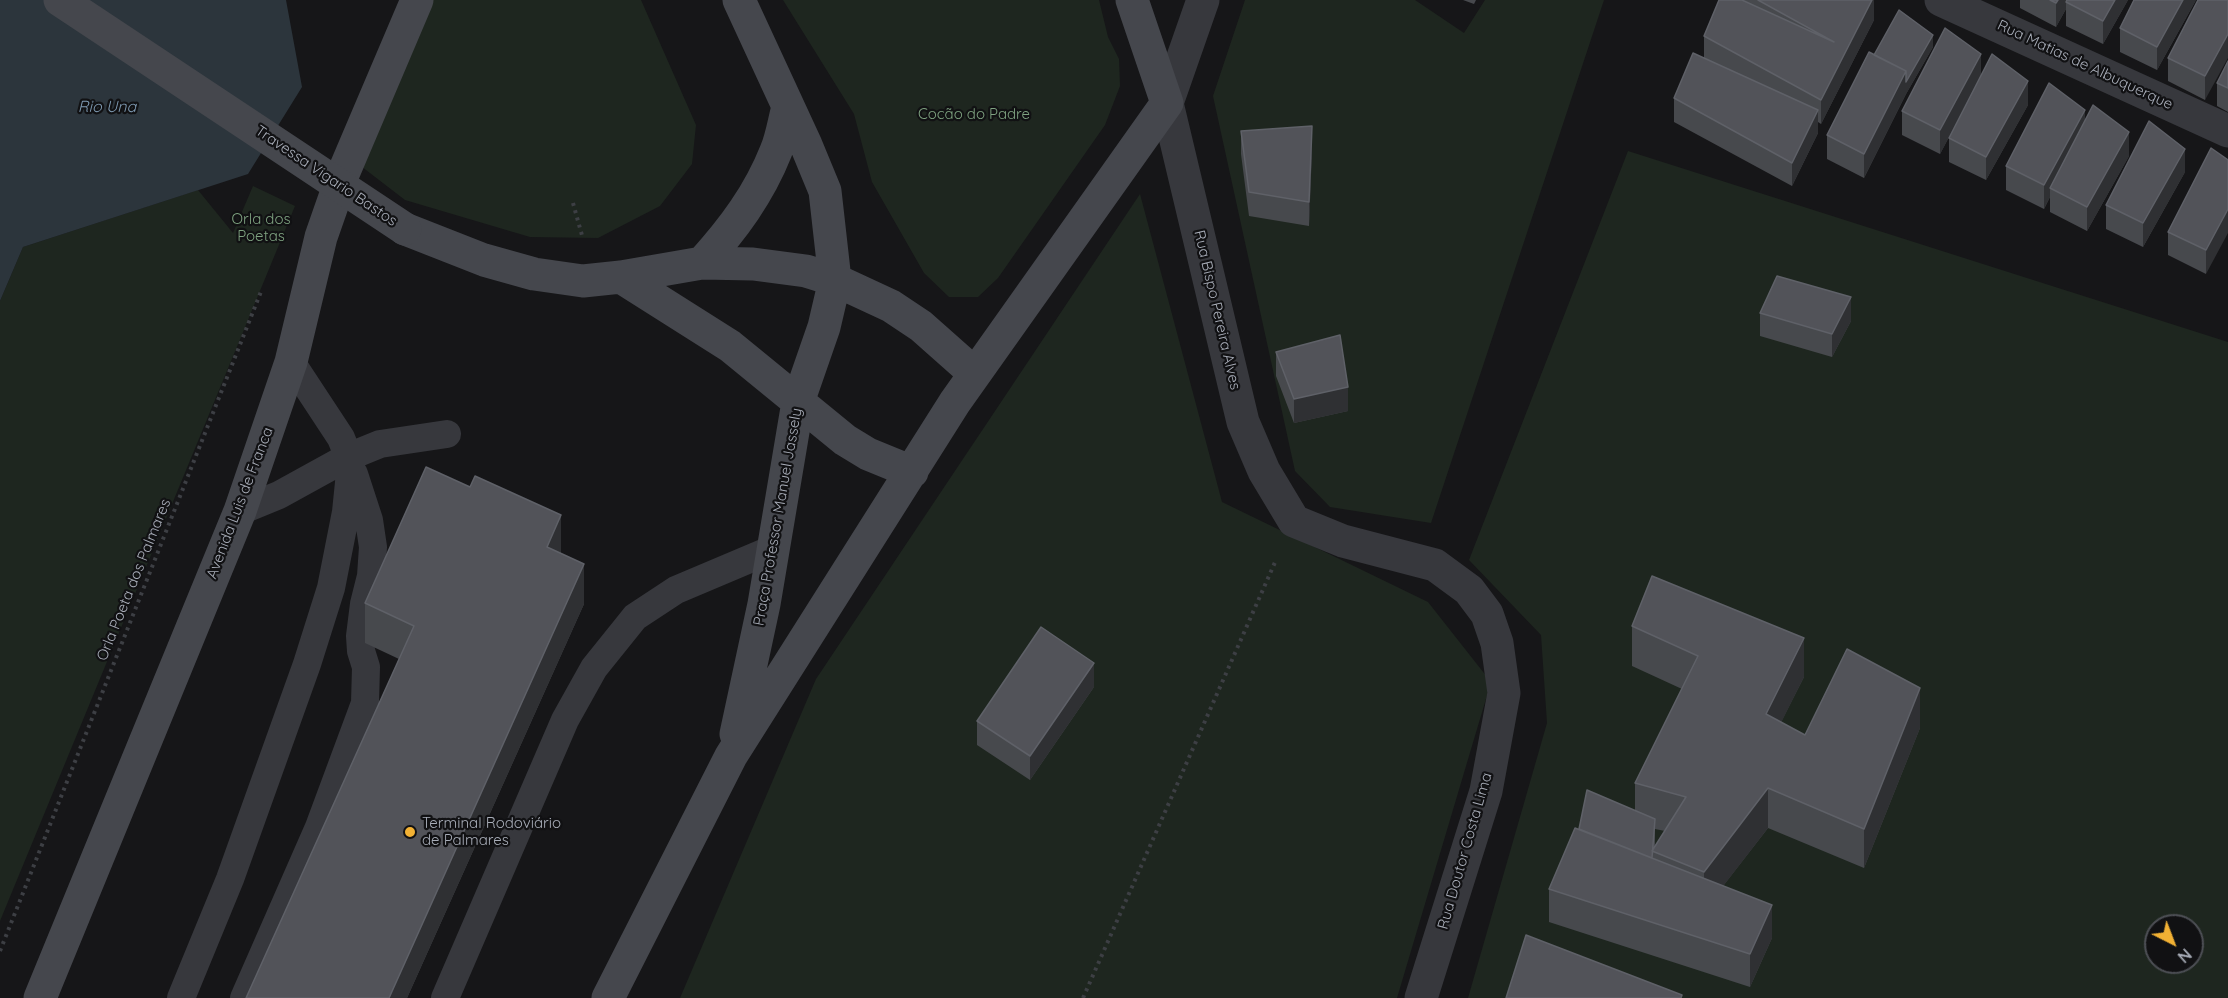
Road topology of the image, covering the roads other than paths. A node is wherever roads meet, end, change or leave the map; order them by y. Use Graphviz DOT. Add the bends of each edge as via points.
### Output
graph roads {
  1 [pos="60,0"];
  2 [pos="417,0"];
  3 [pos="739,0"];
  4 [pos="1132,0"];
  5 [pos="1203,0"];
  6 [pos="1941,0"];
  7 [pos="1167,103"];
  8 [pos="788,107"];
  9 [pos="2228,131"];
  10 [pos="702,263"];
  11 [pos="621,277"];
  12 [pos="835,280"];
  13 [pos="291,362"];
  14 [pos="974,374"];
  15 [pos="798,402"];
  16 [pos="447,434"];
  17 [pos="349,460"];
  18 [pos="912,472"];
  19 [pos="240,511"];
  20 [pos="773,549"];
  21 [pos="1384,551"];
  22 [pos="731,756"];
  23 [pos="40,998"];
  24 [pos="181,998"];
  25 [pos="244,998"];
  26 [pos="445,998"];
  27 [pos="608,998"];
  28 [pos="1421,998"];
  1 -- 11 [label="main road, Travessa Vigario Bastos, bridge" via="405,229 484,260 534,274 583,281"];
  2 -- 13 [label="main road, Avenida Luis de Franca" via="343,174 321,237"];
  3 -- 8 [label="main road"];
  4 -- 7 [label="main road, Rua Bispo Pereira Alves"];
  5 -- 7 [label="street"];
  6 -- 9 [label="street, Rua Matias de Albuquerque"];
  7 -- 14 [label="main road"];
  7 -- 21 [label="street, Rua Bispo Pereira Alves" via="1243,422 1264,471 1294,521 1343,541"];
  8 -- 10 [label="main road" via="777,150 758,189 724,239"];
  8 -- 12 [label="main road, Praça Professor Manuel Jassely" via="825,191"];
  10 -- 11 [label="main road"];
  10 -- 12 [label="main road" via="779,267"];
  11 -- 15 [label="main road" via="730,346"];
  12 -- 14 [label="main road" via="891,306 921,326"];
  12 -- 15 [label="main road, Praça Professor Manuel Jassely" via="824,327"];
  13 -- 17 [label="lane" via="341,438"];
  13 -- 19 [label="main road, Avenida Luis de Franca"];
  14 -- 18 [label="main road"];
  15 -- 18 [label="main road" via="853,445"];
  15 -- 20 [label="main road, Praça Professor Manuel Jassely"];
  16 -- 17 [label="lane" via="380,444"];
  17 -- 19 [label="lane"];
  17 -- 24 [label="lane" via="346,512 331,588 230,879"];
  17 -- 25 [label="lane" via="374,547 360,636 366,667 364,704 319,827"];
  18 -- 22 [label="main road"];
  19 -- 23 [label="main road, Avenida Luis de Franca"];
  20 -- 22 [label="main road, Praça Professor Manuel Jassely"];
  20 -- 26 [label="lane" via="676,590 635,617 594,668 565,720"];
  21 -- 28 [label="street, Rua Doutor Costa Lima" via="1435,565 1469,590 1487,614 1497,643 1504,693 1486,791"];
  22 -- 27 [label="main road"];
}
